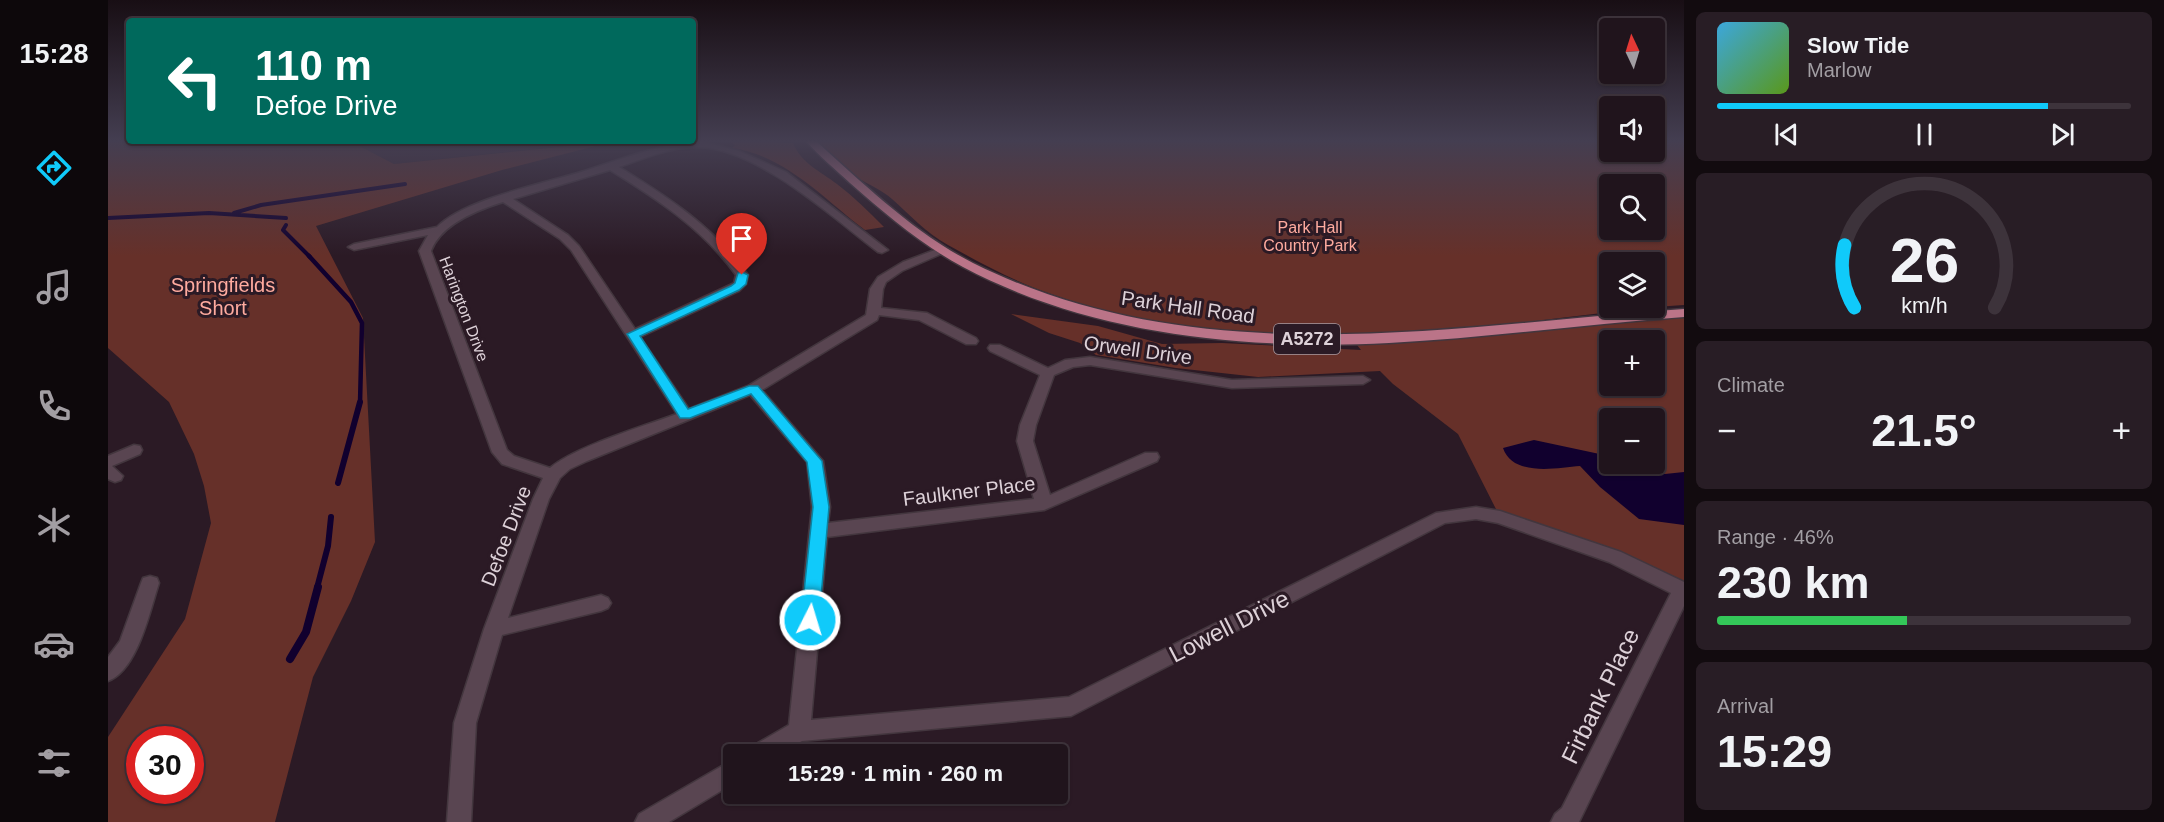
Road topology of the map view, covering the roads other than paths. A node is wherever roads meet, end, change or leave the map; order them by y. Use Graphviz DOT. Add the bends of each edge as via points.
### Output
graph roads {
  1 [pos="563,179"];
  2 [pos="632,179"];
  3 [pos="789,179"];
  4 [pos="852,179"];
  5 [pos="504,198"];
  6 [pos="438,230"];
  7 [pos="867,239"];
  8 [pos="850,245"];
  9 [pos="354,247"];
  10 [pos="882,250"];
  11 [pos="944,250"];
  12 [pos="875,311"];
  13 [pos="1684,313"];
  14 [pos="633,334"];
  15 [pos="971,341"];
  16 [pos="995,348"];
  17 [pos="1048,373"];
  18 [pos="1363,380"];
  19 [pos="753,389"];
  20 [pos="685,415"];
  21 [pos="134,450"];
  22 [pos="1151,457"];
  23 [pos="110,470"];
  24 [pos="553,475"];
  25 [pos="1044,504"];
  26 [pos="819,531"];
  27 [pos="150,583"];
  28 [pos="1683,591"];
  29 [pos="601,603"];
  30 [pos="494,629"];
  31 [pos="108,672"];
  32 [pos="799,731"];
  33 [pos="776,744"];
  34 [pos="723,777"];
  35 [pos="459,822"];
  36 [pos="647,822"];
  37 [pos="1563,822"];
  1 -- 5 [label="street, Harington Drive"];
  2 -- 14 [label="street" via="689,218 742,275 735,288"];
  3 -- 7 [label="street, Harington Drive"];
  4 -- 11 [label="main road, Park Hall Road / A5272" via="879,204"];
  5 -- 6 [label="street, Harington Drive" via="456,217"];
  5 -- 14 [label="street" via="575,248"];
  6 -- 9 [label="street"];
  6 -- 24 [label="street, Harington Drive" via="425,251 427,261 501,452 508,460"];
  7 -- 8 [label="street"];
  7 -- 10 [label="street, Harington Drive"];
  11 -- 12 [label="street" via="885,275 876,287"];
  11 -- 13 [label="main road, Park Hall Road / A5272" via="968,265 1058,301 1119,318 1231,335 1403,338"];
  12 -- 15 [label="street" via="922,316"];
  12 -- 19 [label="street, Defoe Drive" via="864,323"];
  14 -- 20 [label="street"];
  16 -- 17 [label="street"];
  17 -- 18 [label="street, Orwell Drive" via="1070,363 1090,361 1232,384"];
  17 -- 25 [label="street" via="1025,441"];
  19 -- 20 [label="street, Defoe Drive"];
  19 -- 26 [label="street" via="814,461 821,507"];
  20 -- 24 [label="street, Defoe Drive" via="573,460"];
  21 -- 23 [label="street"];
  22 -- 25 [label="street, Faulkner Place"];
  24 -- 30 [label="street, Defoe Drive" via="534,515"];
  25 -- 26 [label="street, Faulkner Place"];
  26 -- 32 [label="street"];
  27 -- 31 [label="street" via="129,645"];
  28 -- 32 [label="street, Lowell Drive" via="1615,557 1500,518 1476,513 1442,517 1071,706"];
  28 -- 37 [label="street, Firbank Place" via="1570,816"];
  29 -- 30 [label="street"];
  30 -- 35 [label="street, Defoe Drive" via="465,723"];
  32 -- 33 [label="street, Lowell Drive"];
  34 -- 36 [label="street"];
}
